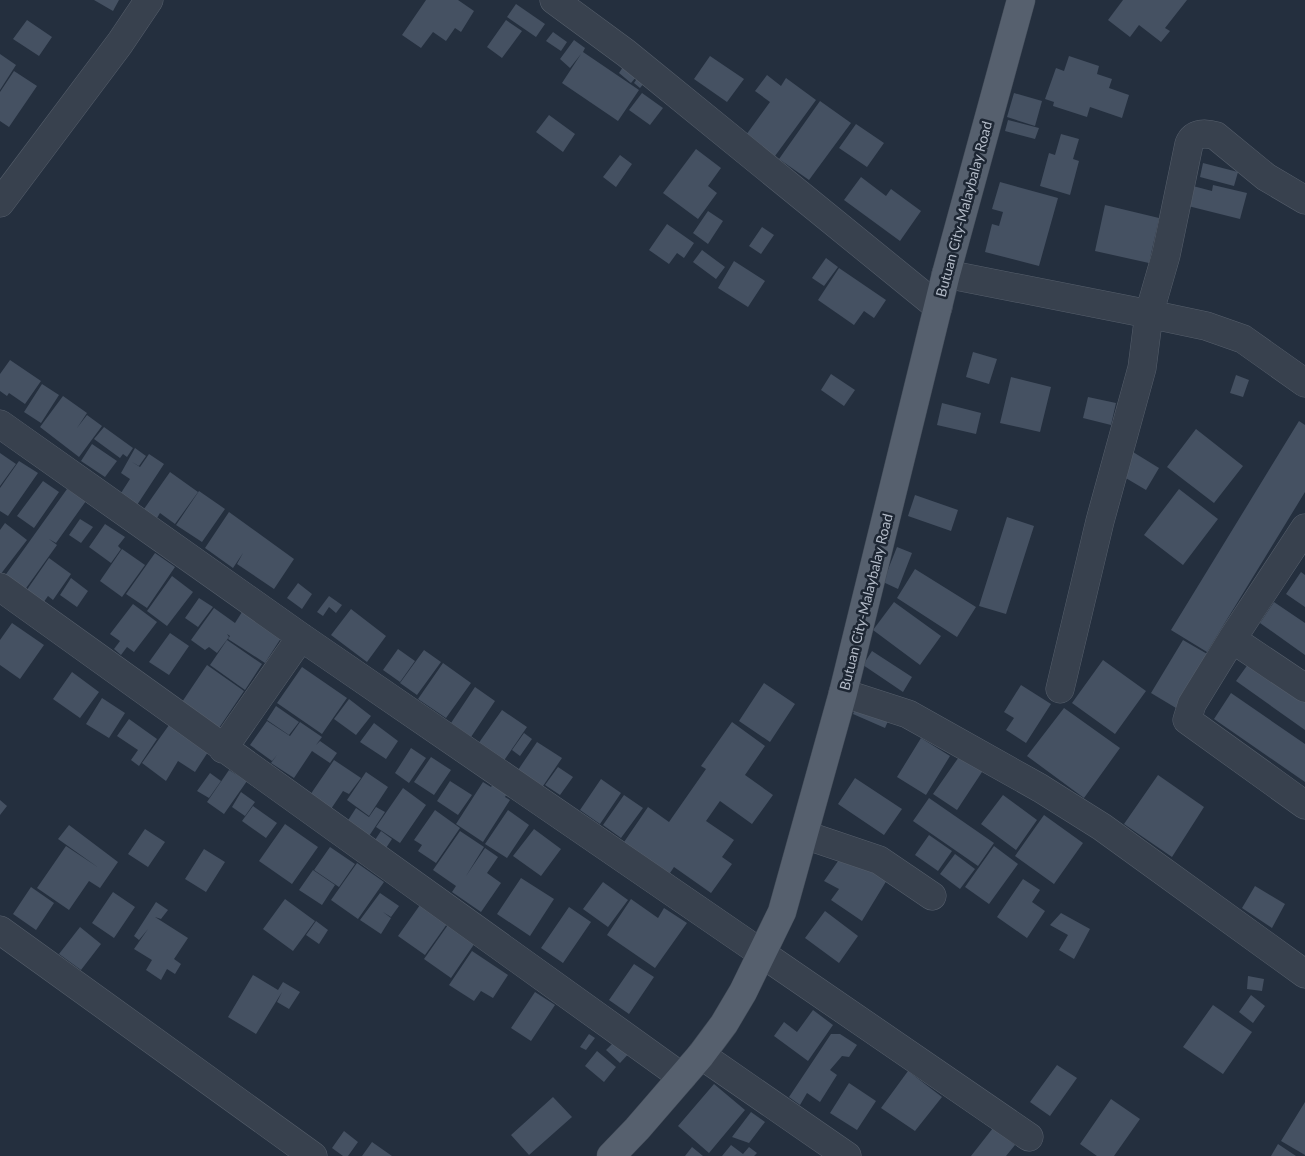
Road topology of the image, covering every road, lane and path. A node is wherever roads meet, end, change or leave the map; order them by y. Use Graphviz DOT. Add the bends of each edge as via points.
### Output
graph roads {
  1 [pos="149,0"];
  2 [pos="554,0"];
  3 [pos="1021,0"];
  4 [pos="1305,200"];
  5 [pos="0,203"];
  6 [pos="946,274"];
  7 [pos="938,307"];
  8 [pos="1149,314"];
  9 [pos="1305,383"];
  10 [pos="0,424"];
  11 [pos="1300,545"];
  12 [pos="0,587"];
  13 [pos="301,638"];
  14 [pos="1232,639"];
  15 [pos="1060,688"];
  16 [pos="1305,688"];
  17 [pos="843,692"];
  18 [pos="223,749"];
  19 [pos="1305,806"];
  20 [pos="805,835"];
  21 [pos="932,896"];
  22 [pos="0,930"];
  23 [pos="762,954"];
  24 [pos="1305,974"];
  25 [pos="701,1055"];
  26 [pos="682,1077"];
  27 [pos="1030,1137"];
  28 [pos="314,1156"];
  29 [pos="611,1156"];
  30 [pos="847,1156"];
  1 -- 5 [label="street" via="114,52"];
  2 -- 7 [label="street" via="626,53"];
  3 -- 6 [label="main road, Butuan City-Malaybalay Road"];
  4 -- 8 [label="street" via="1266,177 1216,136 1207,134 1194,138 1189,144 1166,255"];
  6 -- 7 [label="main road, Butuan City-Malaybalay Road"];
  6 -- 8 [label="street"];
  7 -- 17 [label="main road, Butuan City-Malaybalay Road"];
  8 -- 9 [label="street" via="1243,338"];
  8 -- 15 [label="street" via="1142,368"];
  10 -- 13 [label="street"];
  11 -- 14 [label="street"];
  12 -- 18 [label="street"];
  13 -- 18 [label="street"];
  13 -- 23 [label="street"];
  14 -- 16 [label="street"];
  14 -- 19 [label="street" via="1192,704 1187,720"];
  17 -- 20 [label="main road, Butuan City-Malaybalay Road"];
  17 -- 24 [label="street" via="908,714 1040,788 1102,827"];
  18 -- 26 [label="street"];
  20 -- 21 [label="street" via="879,860"];
  20 -- 23 [label="main road, Butuan City-Malaybalay Road" via="782,912"];
  22 -- 28 [label="street"];
  23 -- 25 [label="main road, Butuan City-Malaybalay Road" via="744,992"];
  23 -- 27 [label="street"];
  25 -- 26 [label="main road, Butuan City-Malaybalay Road"];
  25 -- 30 [label="street"];
  26 -- 29 [label="main road, Butuan City-Malaybalay Road"];
}
